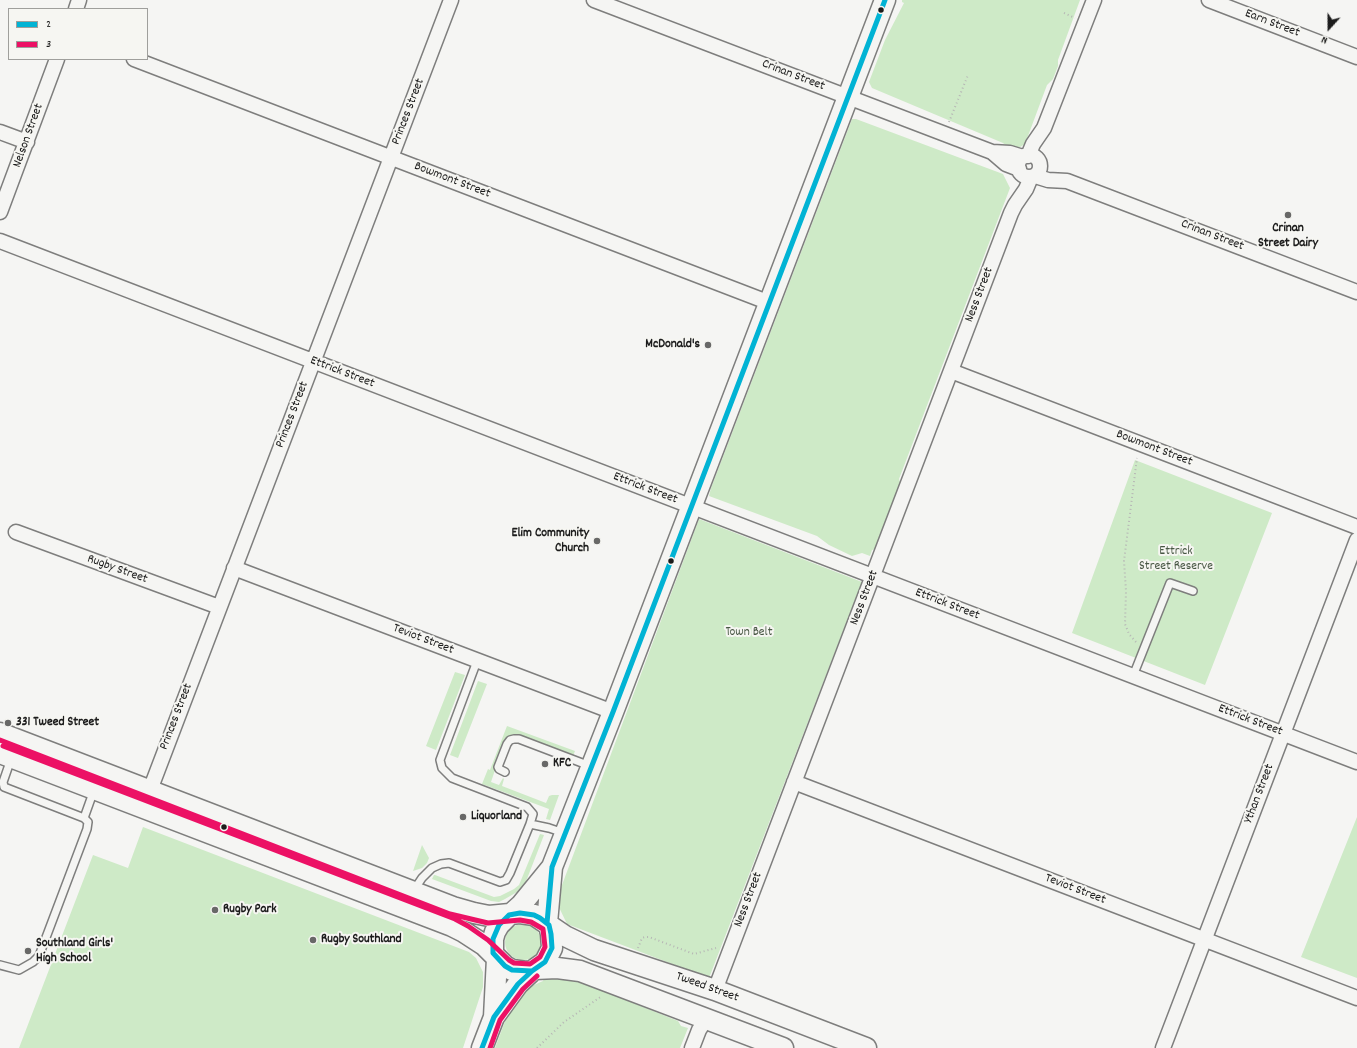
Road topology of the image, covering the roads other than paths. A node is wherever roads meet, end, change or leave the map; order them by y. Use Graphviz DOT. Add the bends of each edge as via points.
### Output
graph roads {
  1 [pos="451,0"];
  2 [pos="594,0"];
  3 [pos="885,0"];
  4 [pos="1094,0"];
  5 [pos="1209,0"];
  6 [pos="1357,57"];
  7 [pos="57,60"];
  8 [pos="137,60"];
  9 [pos="848,98"];
  10 [pos="0,132"];
  11 [pos="27,142"];
  12 [pos="391,158"];
  13 [pos="1029,167"];
  14 [pos="0,212"];
  15 [pos="0,241"];
  16 [pos="1357,292"];
  17 [pos="770,303"];
  18 [pos="313,361"];
  19 [pos="951,371"];
  20 [pos="691,507"];
  21 [pos="1357,527"];
  22 [pos="16,532"];
  23 [pos="1357,540"];
  24 [pos="234,568"];
  25 [pos="873,577"];
  26 [pos="1193,591"];
  27 [pos="219,607"];
  28 [pos="477,661"];
  29 [pos="1133,676"];
  30 [pos="613,712"];
  31 [pos="0,733"];
  32 [pos="1283,734"];
  33 [pos="6,755"];
  34 [pos="1357,762"];
  35 [pos="592,766"];
  36 [pos="505,772"];
  37 [pos="794,782"];
  38 [pos="95,789"];
  39 [pos="146,799"];
  40 [pos="84,818"];
  41 [pos="530,824"];
  42 [pos="565,834"];
  43 [pos="552,867"];
  44 [pos="413,892"];
  45 [pos="510,915"];
  46 [pos="548,924"];
  47 [pos="1204,940"];
  48 [pos="495,956"];
  49 [pos="0,965"];
  50 [pos="534,970"];
  51 [pos="695,984"];
  52 [pos="715,990"];
  53 [pos="1357,998"];
  54 [pos="494,1017"];
  55 [pos="706,1019"];
  56 [pos="482,1048"];
  57 [pos="692,1048"];
  58 [pos="783,1048"];
  59 [pos="866,1048"];
  60 [pos="1163,1048"];
  1 -- 12 [label="street, Princes Street"];
  2 -- 9 [label="street, Crinan Street"];
  3 -- 9 [label="main road"];
  4 -- 13 [label="street, Ness Street" via="1044,128 1032,144"];
  5 -- 6 [label="street, Earn Street"];
  7 -- 11 [label="street, Nelson Street"];
  8 -- 12 [label="street, Bowmont Street"];
  9 -- 13 [label="street, Crinan Street" via="992,152 1006,164"];
  9 -- 17 [label="main road"];
  10 -- 11 [label="street"];
  11 -- 14 [label="street, Nelson Street"];
  12 -- 17 [label="street, Bowmont Street"];
  12 -- 18 [label="street, Princes Street"];
  13 -- 16 [label="street, Crinan Street" via="1052,169 1067,181"];
  13 -- 19 [label="street, Ness Street" via="1026,189 1015,205"];
  15 -- 18 [label="street, Ettrick Street"];
  17 -- 20 [label="main road"];
  18 -- 20 [label="street, Ettrick Street"];
  18 -- 24 [label="street, Princes Street"];
  19 -- 21 [label="street, Bowmont Street"];
  19 -- 25 [label="street, Ness Street"];
  20 -- 25 [label="street, Ettrick Street"];
  20 -- 30 [label="main road"];
  22 -- 27 [label="street, Rugby Street"];
  23 -- 32 [label="street, Ythan Street"];
  24 -- 27 [label="street, Princes Street"];
  24 -- 28 [label="street, Teviot Street"];
  25 -- 29 [label="street, Ettrick Street"];
  25 -- 37 [label="street, Ness Street"];
  26 -- 29 [label="lane" via="1170,583"];
  27 -- 39 [label="street, Princes Street"];
  28 -- 30 [label="street, Teviot Street"];
  28 -- 41 [label="lane" via="440,760 442,768 452,778 527,807 533,814"];
  29 -- 32 [label="street, Ettrick Street"];
  30 -- 35 [label="main road"];
  31 -- 39 [label="main road, Tweed Street"];
  32 -- 34 [label="street, Ettrick Street"];
  32 -- 47 [label="street, Ythan Street"];
  33 -- 38 [label="main road, Tweed Street"];
  33 -- 40 [label="lane" via="4,787"];
  35 -- 36 [label="lane" via="514,738 507,744 498,767"];
  35 -- 42 [label="main road"];
  37 -- 47 [label="street, Teviot Street"];
  37 -- 52 [label="street, Ness Street"];
  38 -- 39 [label="main road, Tweed Street"];
  38 -- 40 [label="lane"];
  39 -- 44 [label="main road, Tweed Street"];
  39 -- 48 [label="main road, Tweed Street" via="452,926 475,939"];
  40 -- 49 [label="lane" via="88,822 86,830 38,956 19,970"];
  41 -- 42 [label="lane"];
  41 -- 44 [label="lane" via="506,880 500,882 448,863 432,868"];
  42 -- 43 [label="main road"];
  43 -- 45 [label="main road"];
  43 -- 46 [label="main road"];
  44 -- 45 [label="main road, Tweed Street" via="474,913 490,916"];
  45 -- 46 [label="main road, Tweed Street" via="527,913"];
  45 -- 48 [label="main road" via="495,932"];
  46 -- 50 [label="main road" via="552,948 545,962"];
  46 -- 51 [label="main road, Tweed Street" via="572,940 594,950"];
  47 -- 53 [label="street, Teviot Street"];
  47 -- 60 [label="street, Ythan Street"];
  48 -- 50 [label="main road, Tweed Street" via="512,970"];
  48 -- 54 [label="main road"];
  50 -- 54 [label="main road" via="518,984"];
  50 -- 55 [label="main road, Tweed Street" via="557,968 580,971"];
  51 -- 52 [label="main road, Tweed Street"];
  51 -- 55 [label="main road" via="712,1005"];
  52 -- 59 [label="main road, Tweed Street"];
  54 -- 56 [label="main road"];
  55 -- 57 [label="street"];
  55 -- 58 [label="main road, Tweed Street"];
}
